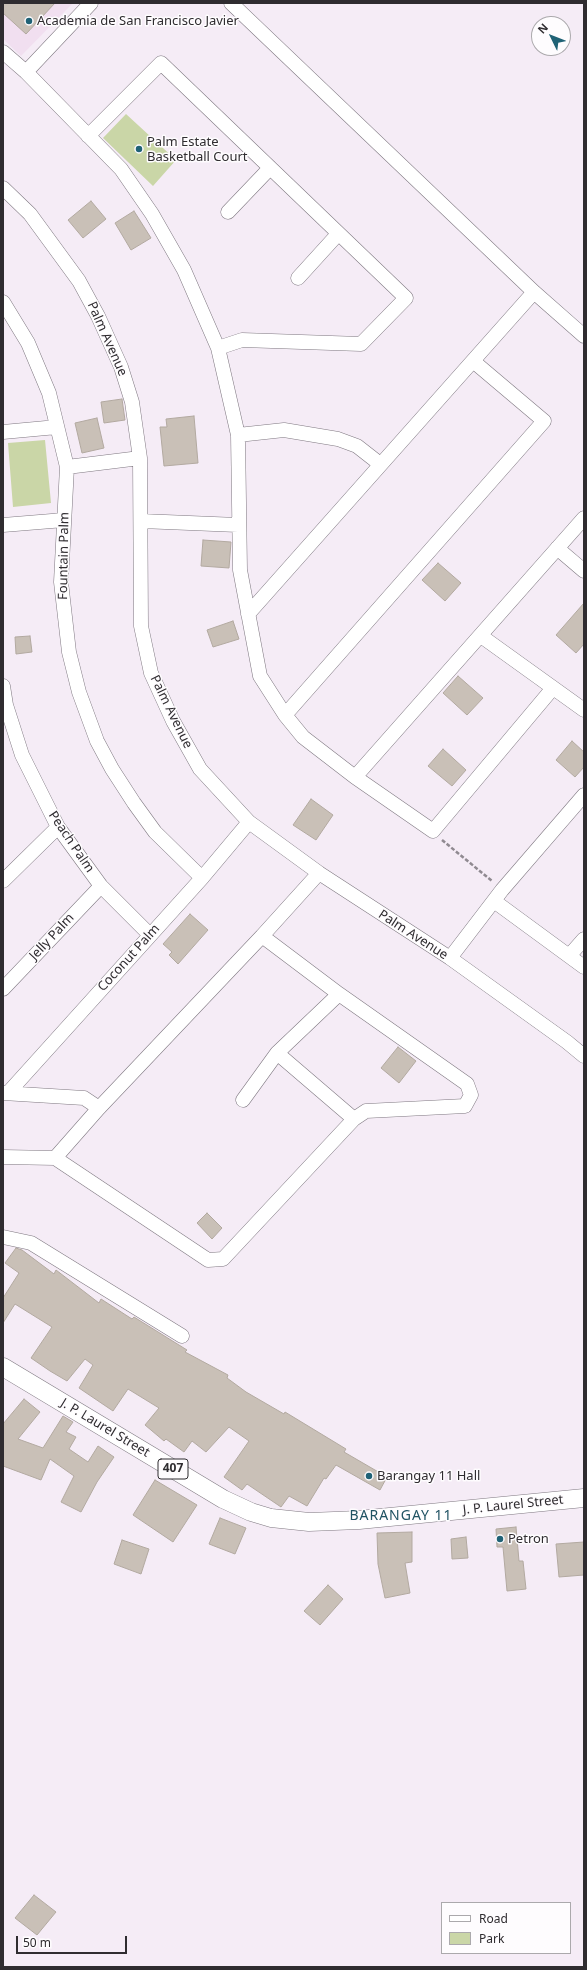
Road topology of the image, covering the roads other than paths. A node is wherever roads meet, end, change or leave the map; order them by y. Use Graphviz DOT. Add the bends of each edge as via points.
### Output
graph roads {
  1 [pos="91,3"];
  2 [pos="231,3"];
  3 [pos="3,52"];
  4 [pos="26,72"];
  5 [pos="88,136"];
  6 [pos="270,168"];
  7 [pos="3,188"];
  8 [pos="228,212"];
  9 [pos="338,234"];
  10 [pos="298,278"];
  11 [pos="534,292"];
  12 [pos="3,302"];
  13 [pos="584,336"];
  14 [pos="218,348"];
  15 [pos="473,360"];
  16 [pos="57,427"];
  17 [pos="3,432"];
  18 [pos="238,435"];
  19 [pos="140,458"];
  20 [pos="380,464"];
  21 [pos="67,467"];
  22 [pos="584,518"];
  23 [pos="64,520"];
  24 [pos="141,521"];
  25 [pos="3,525"];
  26 [pos="238,525"];
  27 [pos="557,548"];
  28 [pos="584,571"];
  29 [pos="248,614"];
  30 [pos="481,636"];
  31 [pos="3,686"];
  32 [pos="553,688"];
  33 [pos="5,707"];
  34 [pos="584,710"];
  35 [pos="285,715"];
  36 [pos="355,776"];
  37 [pos="584,795"];
  38 [pos="249,822"];
  39 [pos="58,827"];
  40 [pos="319,873"];
  41 [pos="202,878"];
  42 [pos="3,881"];
  43 [pos="101,886"];
  44 [pos="498,896"];
  45 [pos="150,934"];
  46 [pos="262,936"];
  47 [pos="584,939"];
  48 [pos="569,956"];
  49 [pos="450,958"];
  50 [pos="584,967"];
  51 [pos="3,989"];
  52 [pos="339,994"];
  53 [pos="277,1054"];
  54 [pos="584,1056"];
  55 [pos="5,1093"];
  56 [pos="243,1100"];
  57 [pos="99,1108"];
  58 [pos="354,1119"];
  59 [pos="3,1157"];
  60 [pos="55,1158"];
  61 [pos="3,1237"];
  62 [pos="182,1336"];
  63 [pos="3,1367"];
  64 [pos="584,1498"];
  1 -- 4 [label="street"];
  2 -- 11 [label="street"];
  3 -- 4 [label="street"];
  4 -- 5 [label="street"];
  5 -- 6 [label="street" via="161,63"];
  5 -- 14 [label="street" via="121,169 152,214 184,270"];
  6 -- 8 [label="street"];
  6 -- 9 [label="street"];
  7 -- 19 [label="street, Palm Avenue" via="30,214 57,250 79,281 98,316 121,367 132,402"];
  9 -- 10 [label="street"];
  9 -- 14 [label="street" via="406,298 361,344 242,340"];
  11 -- 13 [label="street"];
  11 -- 15 [label="street"];
  12 -- 16 [label="street, Fountain Palm" via="28,343 50,393"];
  14 -- 18 [label="street"];
  15 -- 20 [label="street"];
  15 -- 35 [label="street" via="544,421"];
  16 -- 17 [label="street"];
  16 -- 21 [label="street, Fountain Palm"];
  18 -- 20 [label="street" via="284,430 338,439 357,446"];
  18 -- 26 [label="street"];
  19 -- 21 [label="street"];
  19 -- 24 [label="street, Palm Avenue"];
  20 -- 29 [label="street"];
  21 -- 23 [label="street, Fountain Palm"];
  22 -- 27 [label="street"];
  23 -- 25 [label="street"];
  23 -- 41 [label="street, Fountain Palm" via="61,582 64,624 79,692 97,741 112,769 155,832"];
  24 -- 26 [label="street"];
  24 -- 38 [label="street, Palm Avenue" via="141,626 151,673 173,721 200,769"];
  26 -- 29 [label="street" via="240,570"];
  27 -- 28 [label="street"];
  27 -- 30 [label="street"];
  29 -- 35 [label="street" via="260,676"];
  30 -- 32 [label="street"];
  30 -- 36 [label="street"];
  31 -- 33 [label="street, Peach Palm"];
  32 -- 34 [label="street"];
  32 -- 36 [label="street" via="433,831"];
  33 -- 39 [label="street, Peach Palm" via="22,755"];
  35 -- 36 [label="street" via="303,737"];
  37 -- 44 [label="street"];
  38 -- 40 [label="street, Palm Avenue"];
  38 -- 41 [label="street, Coconut Palm"];
  39 -- 42 [label="street"];
  39 -- 43 [label="street, Peach Palm"];
  40 -- 46 [label="street"];
  40 -- 49 [label="street, Palm Avenue"];
  41 -- 45 [label="street, Coconut Palm"];
  43 -- 45 [label="street, Peach Palm"];
  43 -- 51 [label="street, Jelly Palm"];
  44 -- 48 [label="street"];
  44 -- 49 [label="street"];
  45 -- 55 [label="street, Coconut Palm"];
  46 -- 52 [label="street"];
  46 -- 57 [label="street"];
  47 -- 48 [label="street"];
  48 -- 50 [label="street"];
  49 -- 54 [label="street, Palm Avenue"];
  52 -- 53 [label="street"];
  52 -- 58 [label="street" via="467,1084 471,1095 465,1106 366,1111"];
  53 -- 56 [label="street"];
  53 -- 58 [label="street"];
  55 -- 57 [label="street" via="84,1098"];
  57 -- 60 [label="street"];
  58 -- 60 [label="street" via="222,1259 216,1260 208,1260"];
  59 -- 60 [label="street"];
  61 -- 62 [label="street" via="31,1243"];
  63 -- 64 [label="main road, J. P. Laurel Street / 407" via="222,1499 271,1518 309,1522 359,1520"];
}
